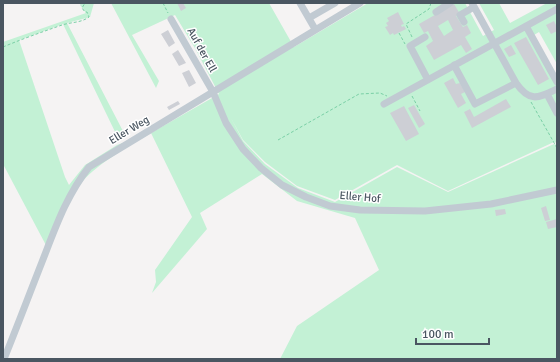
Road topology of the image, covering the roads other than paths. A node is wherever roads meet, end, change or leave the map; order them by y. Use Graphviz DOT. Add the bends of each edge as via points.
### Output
graph roads {
  1 [pos="300,3"];
  2 [pos="336,3"];
  3 [pos="360,3"];
  4 [pos="450,3"];
  5 [pos="473,5"];
  6 [pos="557,9"];
  7 [pos="436,12"];
  8 [pos="309,18"];
  9 [pos="172,19"];
  10 [pos="464,22"];
  11 [pos="526,26"];
  12 [pos="315,29"];
  13 [pos="425,37"];
  14 [pos="495,43"];
  15 [pos="454,66"];
  16 [pos="428,80"];
  17 [pos="557,82"];
  18 [pos="516,83"];
  19 [pos="557,89"];
  20 [pos="213,92"];
  21 [pos="547,94"];
  22 [pos="384,104"];
  23 [pos="557,113"];
  24 [pos="557,190"];
  25 [pos="4,359"];
  1 -- 8 [label="street"];
  2 -- 8 [label="street"];
  3 -- 12 [label="street, Eller Weg"];
  4 -- 7 [label="street"];
  5 -- 10 [label="street" via="460,15"];
  5 -- 14 [label="street"];
  6 -- 11 [label="street"];
  8 -- 12 [label="street"];
  9 -- 20 [label="street, Auf der Ell"];
  11 -- 14 [label="street"];
  11 -- 17 [label="street"];
  12 -- 20 [label="street, Eller Weg"];
  13 -- 16 [label="street" via="413,44"];
  14 -- 15 [label="street"];
  14 -- 18 [label="street"];
  15 -- 16 [label="street"];
  15 -- 18 [label="street" via="475,104"];
  16 -- 22 [label="street"];
  18 -- 21 [label="street" via="523,93 532,97"];
  19 -- 21 [label="street"];
  20 -- 24 [label="street, Eller Hof" via="226,123 243,149 261,168 282,185 330,206 360,210 425,210 491,204"];
  20 -- 25 [label="street, Eller Weg" via="89,167 68,197 56,224"];
  21 -- 23 [label="street"];
}
